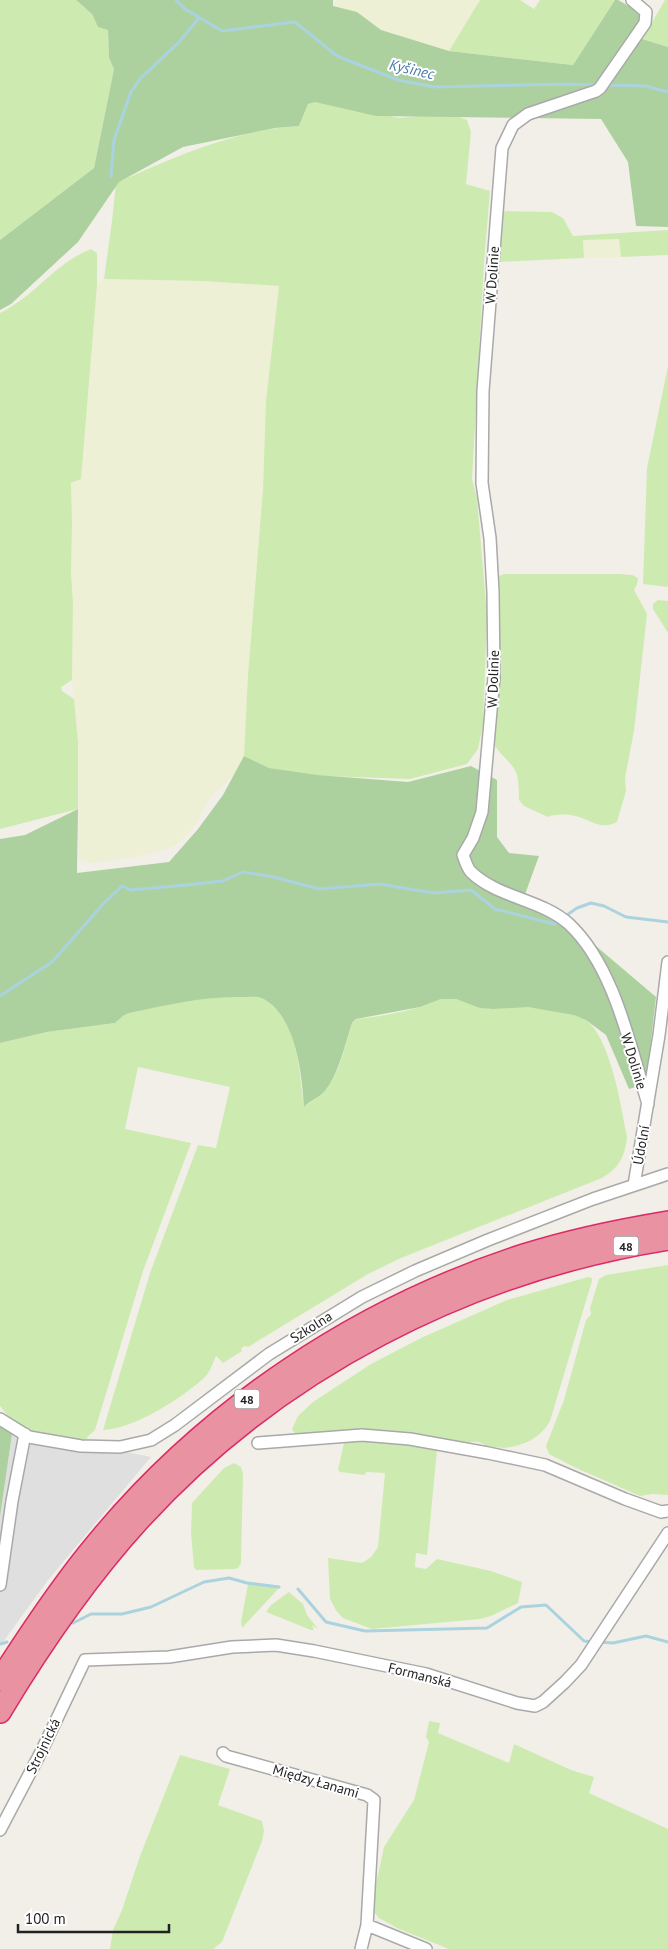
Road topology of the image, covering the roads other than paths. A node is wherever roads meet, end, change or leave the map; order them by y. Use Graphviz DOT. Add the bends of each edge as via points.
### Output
graph roads {
  1 [pos="632,0"];
  2 [pos="668,962"];
  3 [pos="648,1104"];
  4 [pos="668,1174"];
  5 [pos="634,1186"];
  6 [pos="668,1222"];
  7 [pos="668,1239"];
  8 [pos="0,1418"];
  9 [pos="25,1434"];
  10 [pos="258,1443"];
  11 [pos="664,1512"];
  12 [pos="668,1523"];
  13 [pos="668,1532"];
  14 [pos="0,1585"];
  15 [pos="85,1660"];
  16 [pos="0,1680"];
  17 [pos="0,1712"];
  18 [pos="223,1753"];
  19 [pos="0,1830"];
  20 [pos="367,1925"];
  21 [pos="361,1949"];
  22 [pos="426,1949"];
  1 -- 3 [label="street, W Dolinie" via="646,12 645,23 596,92 528,114 513,125 502,148 483,391 482,483 490,538 494,677 482,812 463,855 470,870 487,883 554,912 585,941 599,961 616,1002"];
  2 -- 3 [label="street, W Dolinie"];
  3 -- 5 [label="street, Údolní"];
  4 -- 5 [label="street, Szkolna"];
  5 -- 9 [label="street, Szkolna" via="488,1240 362,1297 269,1354 151,1440 102,1448"];
  6 -- 16 [label="highway, 48" via="568,1243 478,1272 376,1317 288,1370 207,1431 133,1502 60,1591"];
  7 -- 17 [label="highway, 48" via="585,1255 484,1287 402,1323 303,1380 238,1428 140,1519 70,1605"];
  8 -- 9 [label="street, Szkolna"];
  9 -- 14 [label="street"];
  10 -- 11 [label="street" via="362,1435 410,1439 545,1465"];
  11 -- 12 [label="street"];
  13 -- 15 [label="street, Formanská" via="581,1665 535,1706 426,1674 276,1645 232,1647 169,1657"];
  15 -- 19 [label="street, Strojnická"];
  18 -- 20 [label="street, Między Łanami" via="367,1795 374,1800"];
  20 -- 21 [label="street, Między Łanami"];
  20 -- 22 [label="street"];
}
